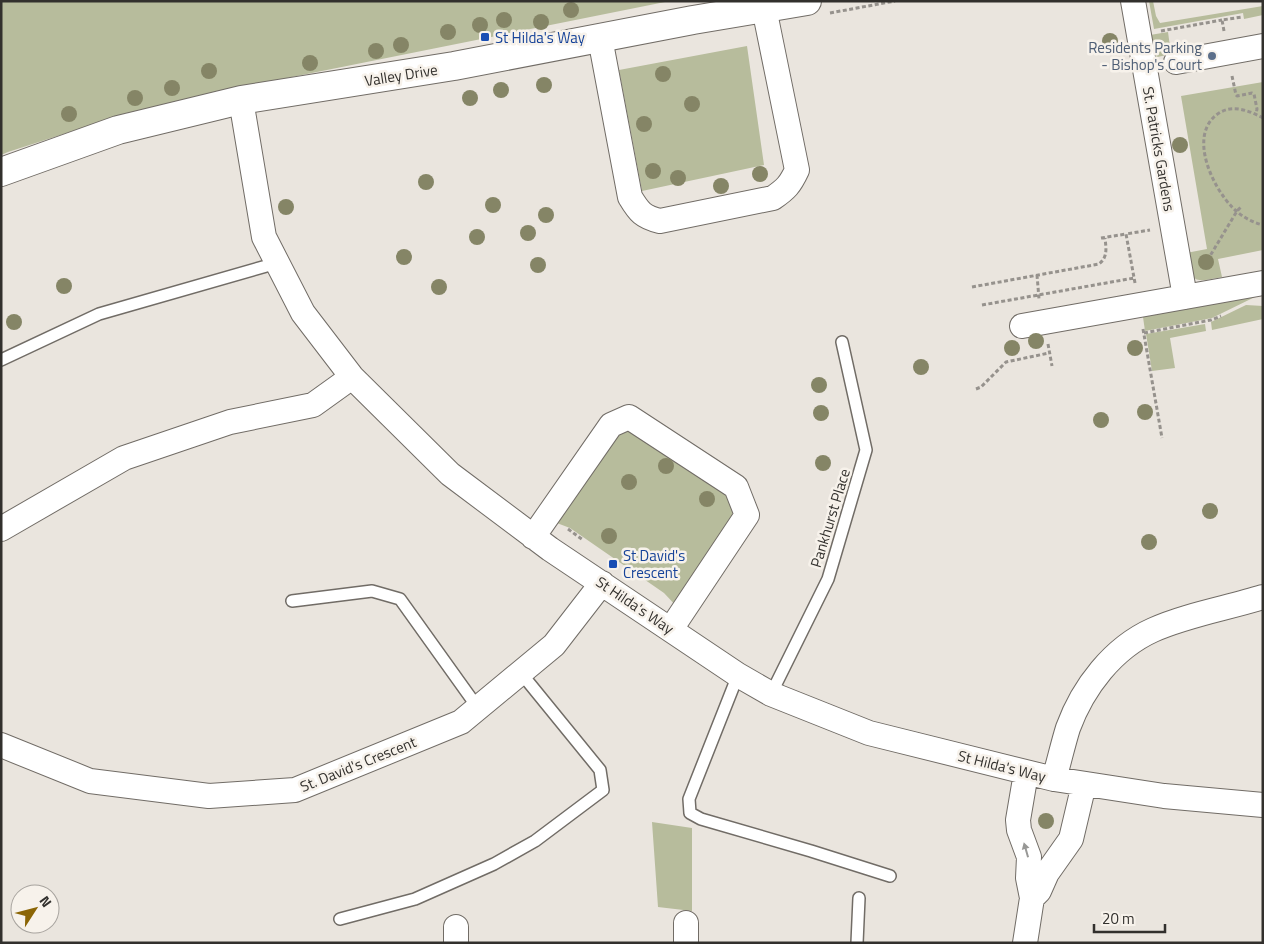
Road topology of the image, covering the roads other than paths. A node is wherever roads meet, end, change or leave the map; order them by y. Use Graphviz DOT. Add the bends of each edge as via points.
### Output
graph roads {
  1 [pos="1133,1"];
  2 [pos="818,7"];
  3 [pos="764,8"];
  4 [pos="600,38"];
  5 [pos="1263,46"];
  6 [pos="1176,62"];
  7 [pos="241,100"];
  8 [pos="1,172"];
  9 [pos="277,262"];
  10 [pos="1263,283"];
  11 [pos="1185,296"];
  12 [pos="1022,326"];
  13 [pos="842,342"];
  14 [pos="1,360"];
  15 [pos="352,377"];
  16 [pos="1,529"];
  17 [pos="538,529"];
  18 [pos="602,583"];
  19 [pos="1263,597"];
  20 [pos="292,601"];
  21 [pos="671,629"];
  22 [pos="521,673"];
  23 [pos="738,675"];
  24 [pos="771,694"];
  25 [pos="478,708"];
  26 [pos="1,745"];
  27 [pos="1026,773"];
  28 [pos="1054,779"];
  29 [pos="1084,784"];
  30 [pos="1263,805"];
  31 [pos="890,876"];
  32 [pos="859,898"];
  33 [pos="1032,898"];
  34 [pos="340,919"];
  35 [pos="857,943"];
  36 [pos="1025,943"];
  1 -- 11 [label="street, St. Patricks Gardens"];
  2 -- 3 [label="street, Valley Drive"];
  3 -- 4 [label="street, Valley Drive"];
  3 -- 4 [label="street" via="797,170 791,183 773,198 660,221 637,210 630,197"];
  4 -- 7 [label="street, Valley Drive" via="454,66"];
  5 -- 6 [label="street"];
  7 -- 8 [label="street, Valley Drive" via="118,130"];
  7 -- 9 [label="street, St Hilda's Way" via="264,237"];
  9 -- 14 [label="lane" via="99,314"];
  9 -- 15 [label="street, St Hilda's Way" via="303,312"];
  10 -- 11 [label="street"];
  11 -- 12 [label="street"];
  13 -- 24 [label="lane, Pankhurst Place" via="866,450 828,579"];
  15 -- 16 [label="street" via="313,405 230,422 124,458"];
  15 -- 17 [label="street, St Hilda's Way" via="450,474"];
  17 -- 18 [label="street, St Hilda's Way"];
  17 -- 21 [label="street" via="611,425 629,417 736,487 747,515"];
  18 -- 21 [label="street, St Hilda's Way"];
  18 -- 22 [label="street, St. David's Crescent" via="554,645"];
  19 -- 28 [label="street" via="1154,629 1121,651 1097,676 1077,708"];
  20 -- 25 [label="lane" via="372,591 400,599"];
  21 -- 23 [label="street, St Hilda's Way"];
  22 -- 25 [label="street, St. David's Crescent"];
  22 -- 34 [label="lane" via="600,770 603,790 535,841 494,864 415,899"];
  23 -- 24 [label="street, St Hilda's Way"];
  23 -- 31 [label="lane" via="689,798 690,813"];
  24 -- 27 [label="street, St Hilda's Way" via="869,733"];
  25 -- 26 [label="street, St. David's Crescent" via="461,722 295,790 209,796 90,781"];
  27 -- 28 [label="street, St Hilda's Way"];
  33 -- 27 [label="street, one-way" via="1028,857 1018,824"];
  28 -- 29 [label="street, St Hilda's Way"];
  29 -- 30 [label="street, St Hilda's Way" via="1164,796"];
  29 -- 33 [label="street" via="1071,839"];
  32 -- 35 [label="lane"];
  33 -- 36 [label="street"];
}
